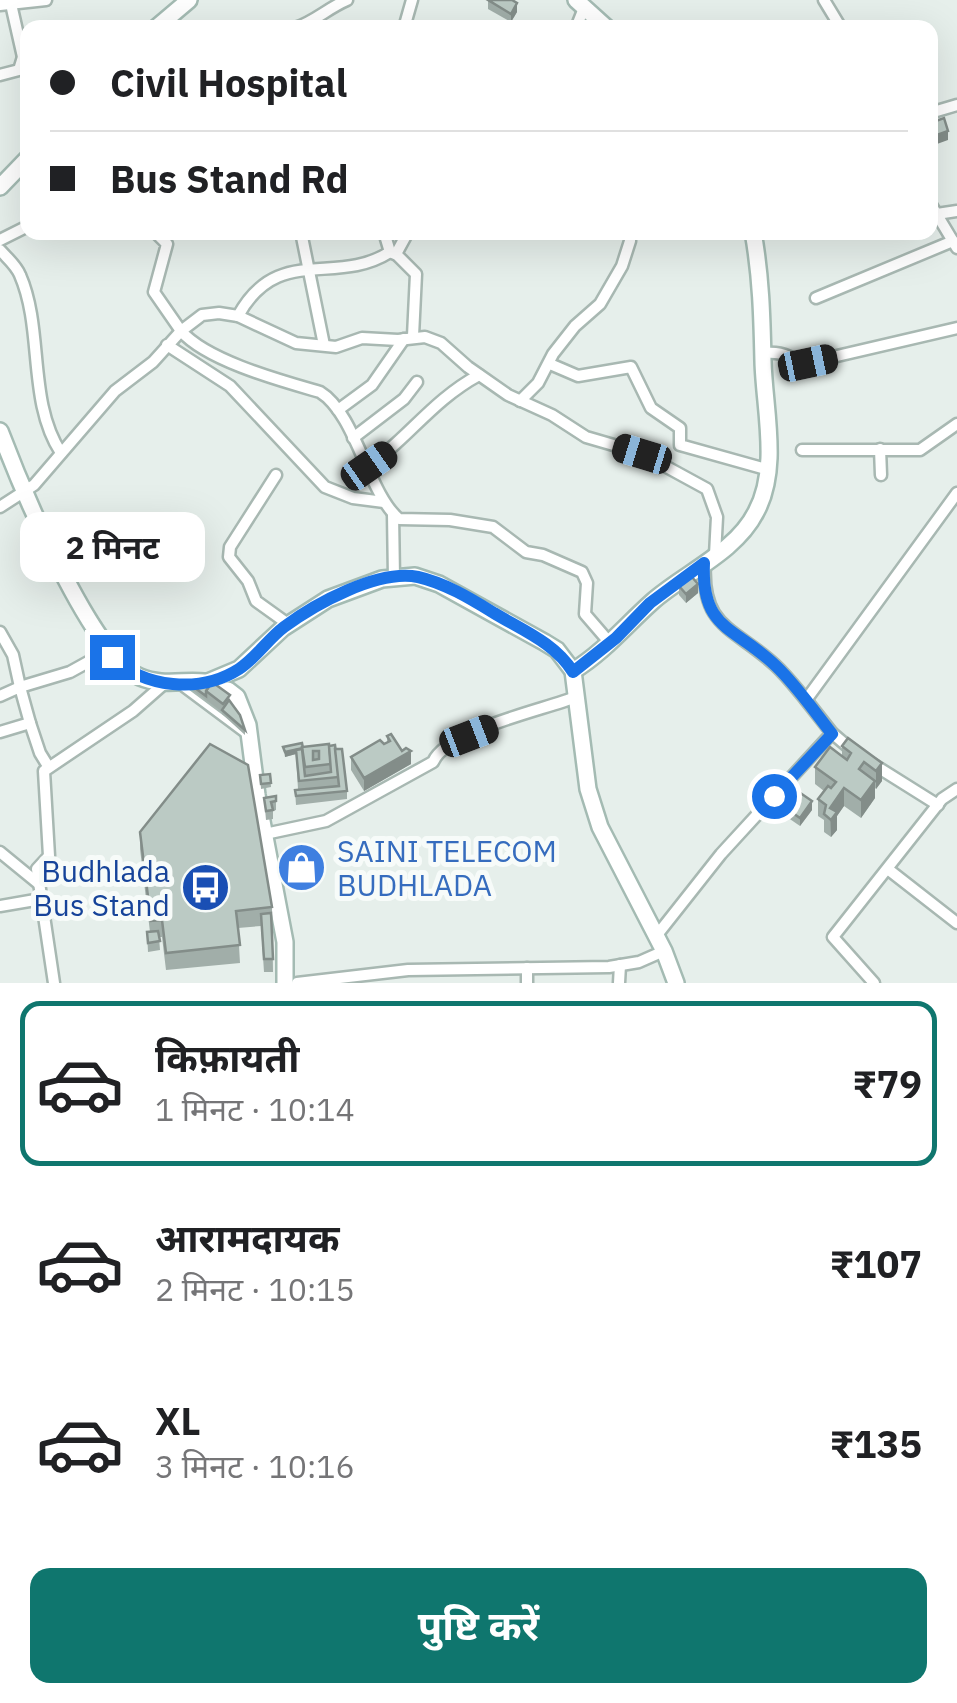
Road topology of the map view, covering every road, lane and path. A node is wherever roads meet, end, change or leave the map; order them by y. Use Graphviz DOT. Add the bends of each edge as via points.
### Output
graph roads {
  1 [pos="46,0"];
  2 [pos="347,0"];
  3 [pos="27,1"];
  4 [pos="185,1"];
  5 [pos="6,5"];
  6 [pos="165,20"];
  7 [pos="313,20"];
  8 [pos="20,43"];
  9 [pos="20,166"];
  10 [pos="0,187"];
  11 [pos="938,216"];
  12 [pos="163,240"];
  13 [pos="303,240"];
  14 [pos="387,240"];
  15 [pos="402,240"];
  16 [pos="630,240"];
  17 [pos="753,240"];
  18 [pos="955,244"];
  19 [pos="0,250"];
  20 [pos="393,253"];
  21 [pos="309,271"];
  22 [pos="816,298"];
  23 [pos="238,316"];
  24 [pos="957,328"];
  25 [pos="181,331"];
  26 [pos="409,337"];
  27 [pos="324,345"];
  28 [pos="167,346"];
  29 [pos="763,353"];
  30 [pos="550,364"];
  31 [pos="479,375"];
  32 [pos="417,382"];
  33 [pos="520,400"];
  34 [pos="338,410"];
  35 [pos="957,424"];
  36 [pos="0,431"];
  37 [pos="352,438"];
  38 [pos="880,449"];
  39 [pos="802,450"];
  40 [pos="61,453"];
  41 [pos="369,466"];
  42 [pos="766,469"];
  43 [pos="276,475"];
  44 [pos="880,475"];
  45 [pos="24,490"];
  46 [pos="957,493"];
  47 [pos="384,502"];
  48 [pos="0,507"];
  49 [pos="393,514"];
  50 [pos="710,559"];
  51 [pos="394,578"];
  52 [pos="288,624"];
  53 [pos="1,637"];
  54 [pos="610,643"];
  55 [pos="108,652"];
  56 [pos="573,672"];
  57 [pos="172,683"];
  58 [pos="228,683"];
  59 [pos="20,687"];
  60 [pos="0,696"];
  61 [pos="576,698"];
  62 [pos="806,700"];
  63 [pos="30,722"];
  64 [pos="0,732"];
  65 [pos="832,734"];
  66 [pos="250,738"];
  67 [pos="48,766"];
  68 [pos="957,789"];
  69 [pos="938,805"];
  70 [pos="265,834"];
  71 [pos="0,852"];
  72 [pos="889,870"];
  73 [pos="38,884"];
  74 [pos="40,899"];
  75 [pos="0,906"];
  76 [pos="957,923"];
  77 [pos="660,943"];
  78 [pos="620,965"];
  79 [pos="528,968"];
  80 [pos="54,983"];
  81 [pos="285,983"];
  82 [pos="298,983"];
  83 [pos="528,983"];
  84 [pos="620,983"];
  85 [pos="676,983"];
  86 [pos="874,983"];
  1 -- 3 [label="street"];
  2 -- 7 [label="street"];
  3 -- 5 [label="street"];
  4 -- 6 [label="street"];
  5 -- 8 [label="street"];
  9 -- 10 [label="street"];
  11 -- 18 [label="street"];
  12 -- 25 [label="street" via="154,292"];
  13 -- 21 [label="street"];
  14 -- 20 [label="street"];
  15 -- 20 [label="street"];
  16 -- 30 [label="street" via="600,304 575,326"];
  17 -- 29 [label="street"];
  18 -- 22 [label="street"];
  19 -- 40 [label="street" via="19,271 37,376"];
  20 -- 21 [label="street"];
  20 -- 26 [label="street" via="416,274"];
  21 -- 23 [label="street" via="262,282"];
  21 -- 27 [label="street"];
  23 -- 25 [label="street" via="202,314"];
  23 -- 27 [label="street" via="281,338"];
  24 -- 29 [label="street" via="808,363 787,352"];
  25 -- 28 [label="street"];
  25 -- 34 [label="street" via="232,361 320,392"];
  26 -- 27 [label="street"];
  26 -- 31 [label="street" via="441,342"];
  26 -- 34 [label="street" via="372,385"];
  28 -- 40 [label="street" via="115,391"];
  28 -- 47 [label="street" via="230,386 325,487"];
  29 -- 42 [label="street"];
  30 -- 33 [label="street"];
  30 -- 42 [label="street" via="578,376 631,366 652,408 680,428 680,445"];
  31 -- 33 [label="street"];
  31 -- 41 [label="street" via="436,402"];
  32 -- 37 [label="street"];
  33 -- 50 [label="street" via="586,437 642,454 707,489 716,517"];
  34 -- 37 [label="street"];
  35 -- 38 [label="street" via="927,448"];
  36 -- 45 [label="street"];
  37 -- 41 [label="street"];
  38 -- 39 [label="street"];
  38 -- 44 [label="street"];
  40 -- 45 [label="street"];
  41 -- 47 [label="street"];
  42 -- 50 [label="street" via="757,511"];
  43 -- 52 [label="street" via="229,557 256,601"];
  45 -- 48 [label="street"];
  45 -- 55 [label="street"];
  46 -- 62 [label="street"];
  47 -- 49 [label="street"];
  49 -- 51 [label="street"];
  49 -- 54 [label="street" via="407,521 486,525 526,552 582,572 588,584 585,614"];
  50 -- 54 [label="street"];
  50 -- 62 [label="street" via="704,596 716,617"];
  51 -- 52 [label="street" via="328,599"];
  51 -- 56 [label="street" via="415,576 461,594 544,642"];
  52 -- 58 [label="street"];
  53 -- 59 [label="street"];
  54 -- 56 [label="street"];
  55 -- 57 [label="street" via="144,680"];
  55 -- 59 [label="street"];
  56 -- 61 [label="street"];
  57 -- 58 [label="street"];
  57 -- 66 [label="lane"];
  57 -- 67 [label="street"];
  58 -- 66 [label="street"];
  59 -- 60 [label="street"];
  59 -- 63 [label="street"];
  61 -- 70 [label="street" via="438,751 433,762 320,823"];
  61 -- 77 [label="street" via="600,827"];
  62 -- 65 [label="street"];
  63 -- 64 [label="street"];
  63 -- 67 [label="street"];
  65 -- 69 [label="street"];
  65 -- 77 [label="street" via="721,854"];
  66 -- 70 [label="street"];
  67 -- 73 [label="street" via="49,856 37,869"];
  68 -- 69 [label="street"];
  69 -- 72 [label="street"];
  70 -- 81 [label="street"];
  71 -- 73 [label="street"];
  72 -- 76 [label="street"];
  72 -- 86 [label="street" via="833,938"];
  73 -- 74 [label="street"];
  74 -- 75 [label="street"];
  74 -- 80 [label="street"];
  77 -- 78 [label="street" via="639,962"];
  77 -- 85 [label="street"];
  78 -- 79 [label="street"];
  78 -- 84 [label="street"];
  79 -- 82 [label="street" via="408,970"];
  79 -- 83 [label="street"];
}
